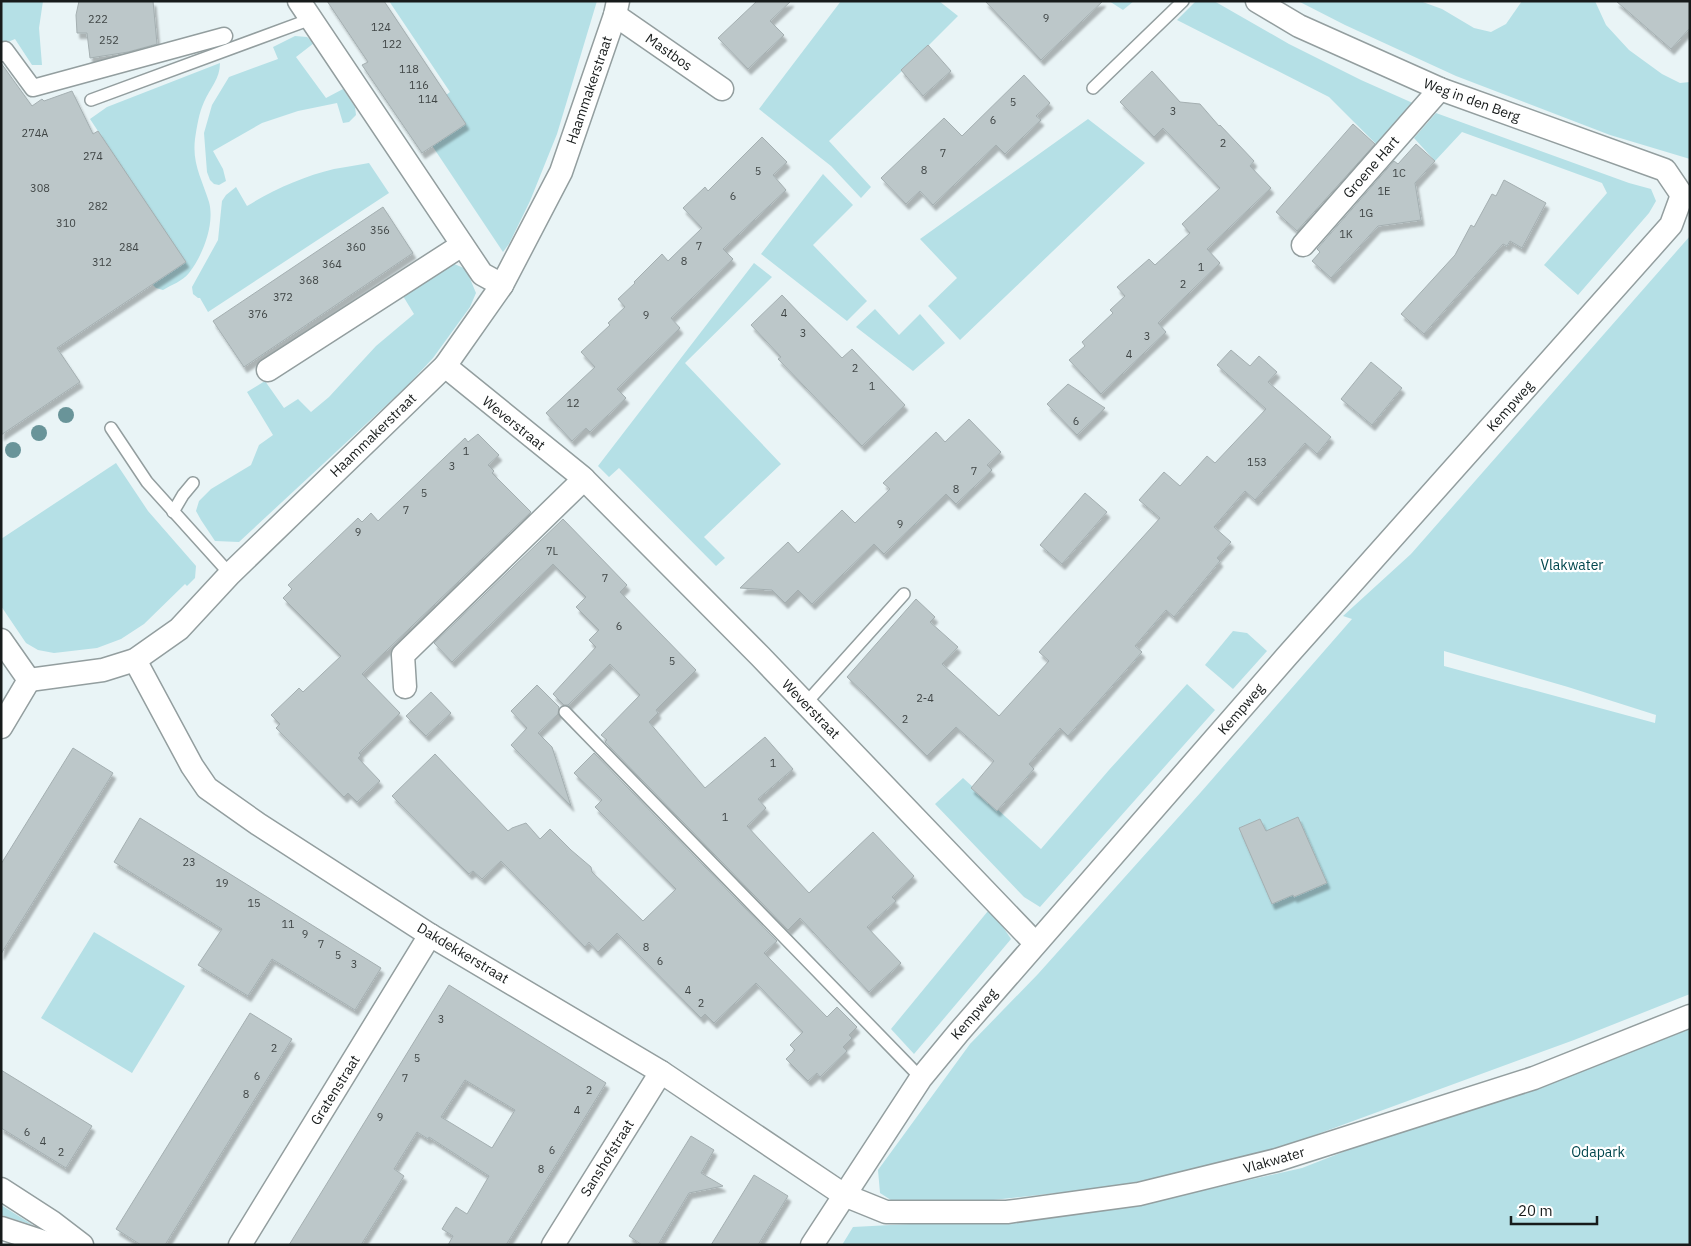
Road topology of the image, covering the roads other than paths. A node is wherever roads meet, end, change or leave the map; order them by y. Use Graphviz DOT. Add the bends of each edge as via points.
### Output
graph roads {
  1 [pos="1183,1"];
  2 [pos="1257,1"];
  3 [pos="617,8"];
  4 [pos="305,10"];
  5 [pos="224,36"];
  6 [pos="1,52"];
  7 [pos="1093,88"];
  8 [pos="722,89"];
  9 [pos="1440,89"];
  10 [pos="91,100"];
  11 [pos="1686,194"];
  12 [pos="462,245"];
  13 [pos="1303,245"];
  14 [pos="502,285"];
  15 [pos="445,366"];
  16 [pos="268,370"];
  17 [pos="111,428"];
  18 [pos="584,480"];
  19 [pos="193,483"];
  20 [pos="173,512"];
  21 [pos="230,574"];
  22 [pos="904,594"];
  23 [pos="1,640"];
  24 [pos="135,660"];
  25 [pos="29,680"];
  26 [pos="405,686"];
  27 [pos="806,703"];
  28 [pos="565,712"];
  29 [pos="1,727"];
  30 [pos="430,935"];
  31 [pos="1036,943"];
  32 [pos="1690,1016"];
  33 [pos="661,1072"];
  34 [pos="921,1078"];
  35 [pos="1,1190"];
  36 [pos="844,1195"];
  37 [pos="1,1228"];
  38 [pos="53,1245"];
  39 [pos="82,1245"];
  40 [pos="240,1245"];
  41 [pos="553,1245"];
  42 [pos="812,1245"];
  1 -- 7 [label="lane"];
  2 -- 9 [label="street, Weg in den Berg" via="1299,26"];
  3 -- 8 [label="street, Mastbos"];
  3 -- 14 [label="street, Haammakerstraat" via="561,172"];
  4 -- 10 [label="lane"];
  4 -- 12 [label="street"];
  5 -- 6 [label="street" via="33,88 5,50"];
  9 -- 11 [label="street, Weg in den Berg" via="1665,170"];
  9 -- 13 [label="street, Groene Hart"];
  11 -- 31 [label="street, Kempweg" via="1671,225 1281,662"];
  12 -- 14 [label="street" via="482,274"];
  12 -- 16 [label="street"];
  14 -- 15 [label="street, Haammakerstraat"];
  15 -- 18 [label="street, Weverstraat"];
  15 -- 21 [label="street, Haammakerstraat"];
  17 -- 20 [label="lane" via="147,482"];
  18 -- 26 [label="street" via="404,656"];
  18 -- 27 [label="street, Weverstraat"];
  19 -- 20 [label="lane"];
  20 -- 21 [label="lane"];
  21 -- 24 [label="street, Haammakerstraat" via="179,629"];
  22 -- 27 [label="lane"];
  23 -- 25 [label="street"];
  24 -- 25 [label="street, Haammakerstraat" via="103,670"];
  24 -- 30 [label="street, Dakdekkerstraat" via="207,788"];
  25 -- 29 [label="street"];
  27 -- 31 [label="street, Weverstraat"];
  28 -- 34 [label="lane"];
  30 -- 33 [label="street, Dakdekkerstraat"];
  30 -- 40 [label="street, Gratenstraat"];
  31 -- 34 [label="street, Kempweg"];
  32 -- 36 [label="street, Vlakwater" via="1524,1081 1277,1160 1139,1194 1007,1212 886,1212"];
  33 -- 36 [label="street, Dakdekkerstraat"];
  33 -- 41 [label="street, Sanshofstraat"];
  34 -- 36 [label="street, Kempweg"];
  35 -- 39 [label="street"];
  36 -- 42 [label="street, Kempweg"];
  37 -- 38 [label="street"];
}
